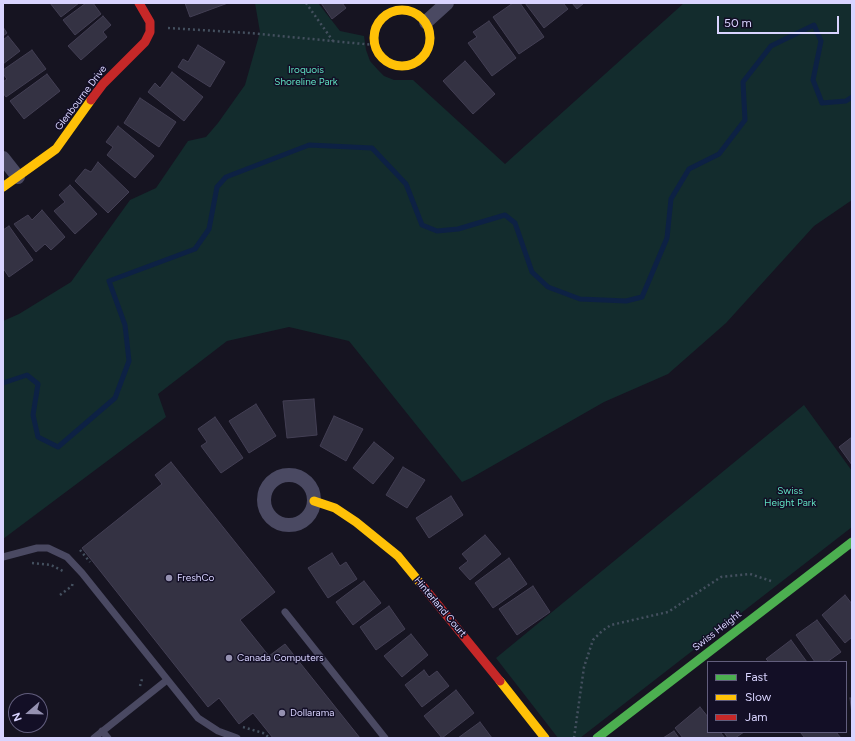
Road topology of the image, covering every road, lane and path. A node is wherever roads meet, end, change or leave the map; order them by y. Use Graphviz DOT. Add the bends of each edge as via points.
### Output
graph roads {
  1 [pos="139,3"];
  2 [pos="306,3"];
  3 [pos="447,3"];
  4 [pos="426,22"];
  5 [pos="151,28"];
  6 [pos="333,42"];
  7 [pos="374,45"];
  8 [pos="3,158"];
  9 [pos="18,177"];
  10 [pos="3,187"];
  11 [pos="314,501"];
  12 [pos="852,542"];
  13 [pos="80,550"];
  14 [pos="3,557"];
  15 [pos="27,563"];
  16 [pos="92,565"];
  17 [pos="66,574"];
  18 [pos="70,577"];
  19 [pos="786,592"];
  20 [pos="60,595"];
  21 [pos="285,612"];
  22 [pos="167,680"];
  23 [pos="239,726"];
  24 [pos="102,732"];
  25 [pos="94,738"];
  26 [pos="108,738"];
  27 [pos="237,738"];
  28 [pos="270,738"];
  29 [pos="385,738"];
  30 [pos="545,738"];
  31 [pos="574,738"];
  32 [pos="596,738"];
  1 -- 5 [label="street" via="147,15"];
  2 -- 6 [label="path"];
  3 -- 4 [label="street"];
  4 -- 7 [label="street" via="412,11 394,10 379,20 373,37"];
  4 -- 7 [label="street" via="430,39 424,56 418,62 401,66 392,64 384,60"];
  5 -- 6 [label="path" via="249,33"];
  5 -- 9 [label="street, Glenbourne Drive" via="146,42 103,84 56,149"];
  6 -- 7 [label="path"];
  8 -- 9 [label="street"];
  9 -- 10 [label="street, Glenbourne Drive"];
  11 -- 30 [label="street, Hinterland Court" via="335,508 398,556"];
  12 -- 19 [label="street, Swiss Height"];
  13 -- 16 [label="path"];
  14 -- 22 [label="lane" via="37,548 48,548 67,557"];
  15 -- 17 [label="path" via="51,565"];
  18 -- 20 [label="path" via="73,585"];
  19 -- 31 [label="path" via="778,584 750,574 720,577 668,612 611,625 602,631 593,640 584,667"];
  19 -- 32 [label="street, Swiss Height"];
  21 -- 29 [label="lane"];
  22 -- 24 [label="lane"];
  22 -- 27 [label="lane" via="204,723 218,732"];
  23 -- 28 [label="path"];
  24 -- 25 [label="lane"];
  24 -- 26 [label="lane"];
}
